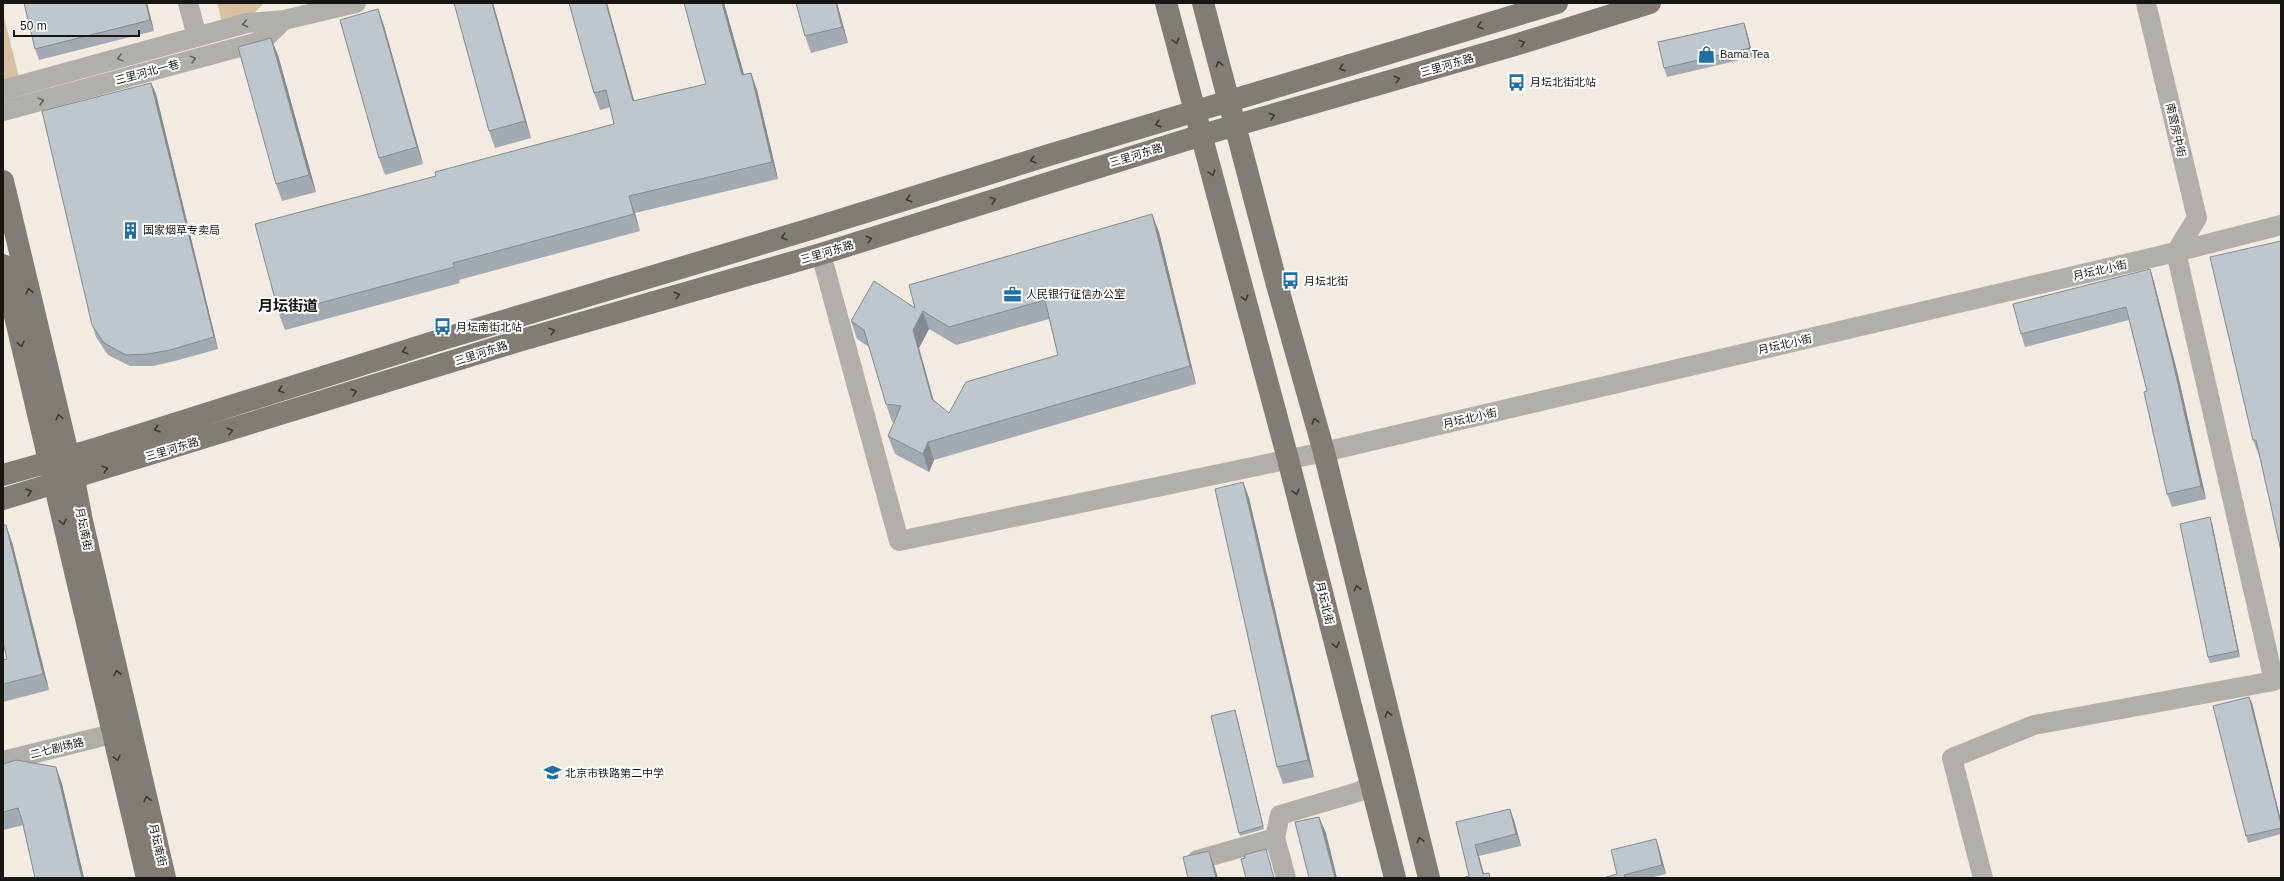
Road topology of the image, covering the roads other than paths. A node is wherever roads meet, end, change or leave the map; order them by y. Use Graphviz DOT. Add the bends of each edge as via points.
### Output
graph roads {
  1 [pos="188,3"];
  2 [pos="356,3"];
  3 [pos="1166,3"];
  4 [pos="1202,3"];
  5 [pos="1558,3"];
  6 [pos="1650,3"];
  7 [pos="2146,3"];
  8 [pos="282,12"];
  9 [pos="197,37"];
  10 [pos="3,90"];
  11 [pos="1229,101"];
  12 [pos="3,111"];
  13 [pos="1195,113"];
  14 [pos="1235,127"];
  15 [pos="1202,135"];
  16 [pos="3,181"];
  17 [pos="2281,225"];
  18 [pos="2176,252"];
  19 [pos="821,254"];
  20 [pos="3,265"];
  21 [pos="1324,452"];
  22 [pos="59,458"];
  23 [pos="1288,459"];
  24 [pos="3,475"];
  25 [pos="64,481"];
  26 [pos="3,499"];
  27 [pos="112,734"];
  28 [pos="3,761"];
  29 [pos="1372,785"];
  30 [pos="1275,838"];
  31 [pos="1196,860"];
  32 [pos="146,878"];
  33 [pos="165,878"];
  34 [pos="1286,878"];
  35 [pos="1395,878"];
  36 [pos="1429,878"];
  37 [pos="1983,878"];
  1 -- 9 [label="street"];
  2 -- 8 [label="street, 三里河北一巷"];
  3 -- 13 [label="main road, 月坛北街, one-way"];
  11 -- 4 [label="main road, one-way"];
  5 -- 11 [label="main road, one-way"];
  14 -- 6 [label="main road, 三里河东路, one-way"];
  7 -- 18 [label="street, 南营房中街" via="2197,218"];
  8 -- 9 [label="street, 三里河北一巷, one-way"];
  12 -- 8 [label="street, 三里河北一巷, one-way" via="262,41"];
  9 -- 10 [label="street, 三里河北一巷, one-way"];
  11 -- 13 [label="main road"];
  11 -- 14 [label="main road"];
  13 -- 15 [label="main road, 月坛北街"];
  13 -- 22 [label="main road, one-way" via="443,339"];
  14 -- 15 [label="main road, 三里河东路"];
  21 -- 14 [label="main road, one-way"];
  19 -- 15 [label="main road, 三里河东路, one-way"];
  15 -- 23 [label="main road, 月坛北街, one-way"];
  22 -- 16 [label="main road, 月坛南街, one-way"];
  17 -- 18 [label="street, 月坛北小街"];
  18 -- 21 [label="street, 月坛北小街"];
  18 -- 37 [label="street" via="2274,681 2034,725 1952,758"];
  19 -- 23 [label="street, 月坛北小街" via="899,541"];
  25 -- 19 [label="main road, 三里河东路, one-way" via="514,342"];
  20 -- 22 [label="main road, 月坛南街, one-way"];
  21 -- 23 [label="street, 月坛北小街"];
  36 -- 21 [label="main road, one-way"];
  22 -- 24 [label="main road"];
  22 -- 25 [label="main road, 月坛南街"];
  23 -- 29 [label="main road, 月坛北街, one-way"];
  26 -- 25 [label="main road, 三里河东路, one-way"];
  25 -- 27 [label="main road, 月坛南街, one-way"];
  33 -- 25 [label="main road, 月坛南街, one-way" via="82,521"];
  27 -- 28 [label="street, 二七剧场路"];
  27 -- 32 [label="main road, 月坛南街, one-way"];
  29 -- 30 [label="street" via="1358,792 1280,815"];
  29 -- 35 [label="main road, 月坛北街"];
  30 -- 31 [label="street"];
  30 -- 34 [label="street"];
}
